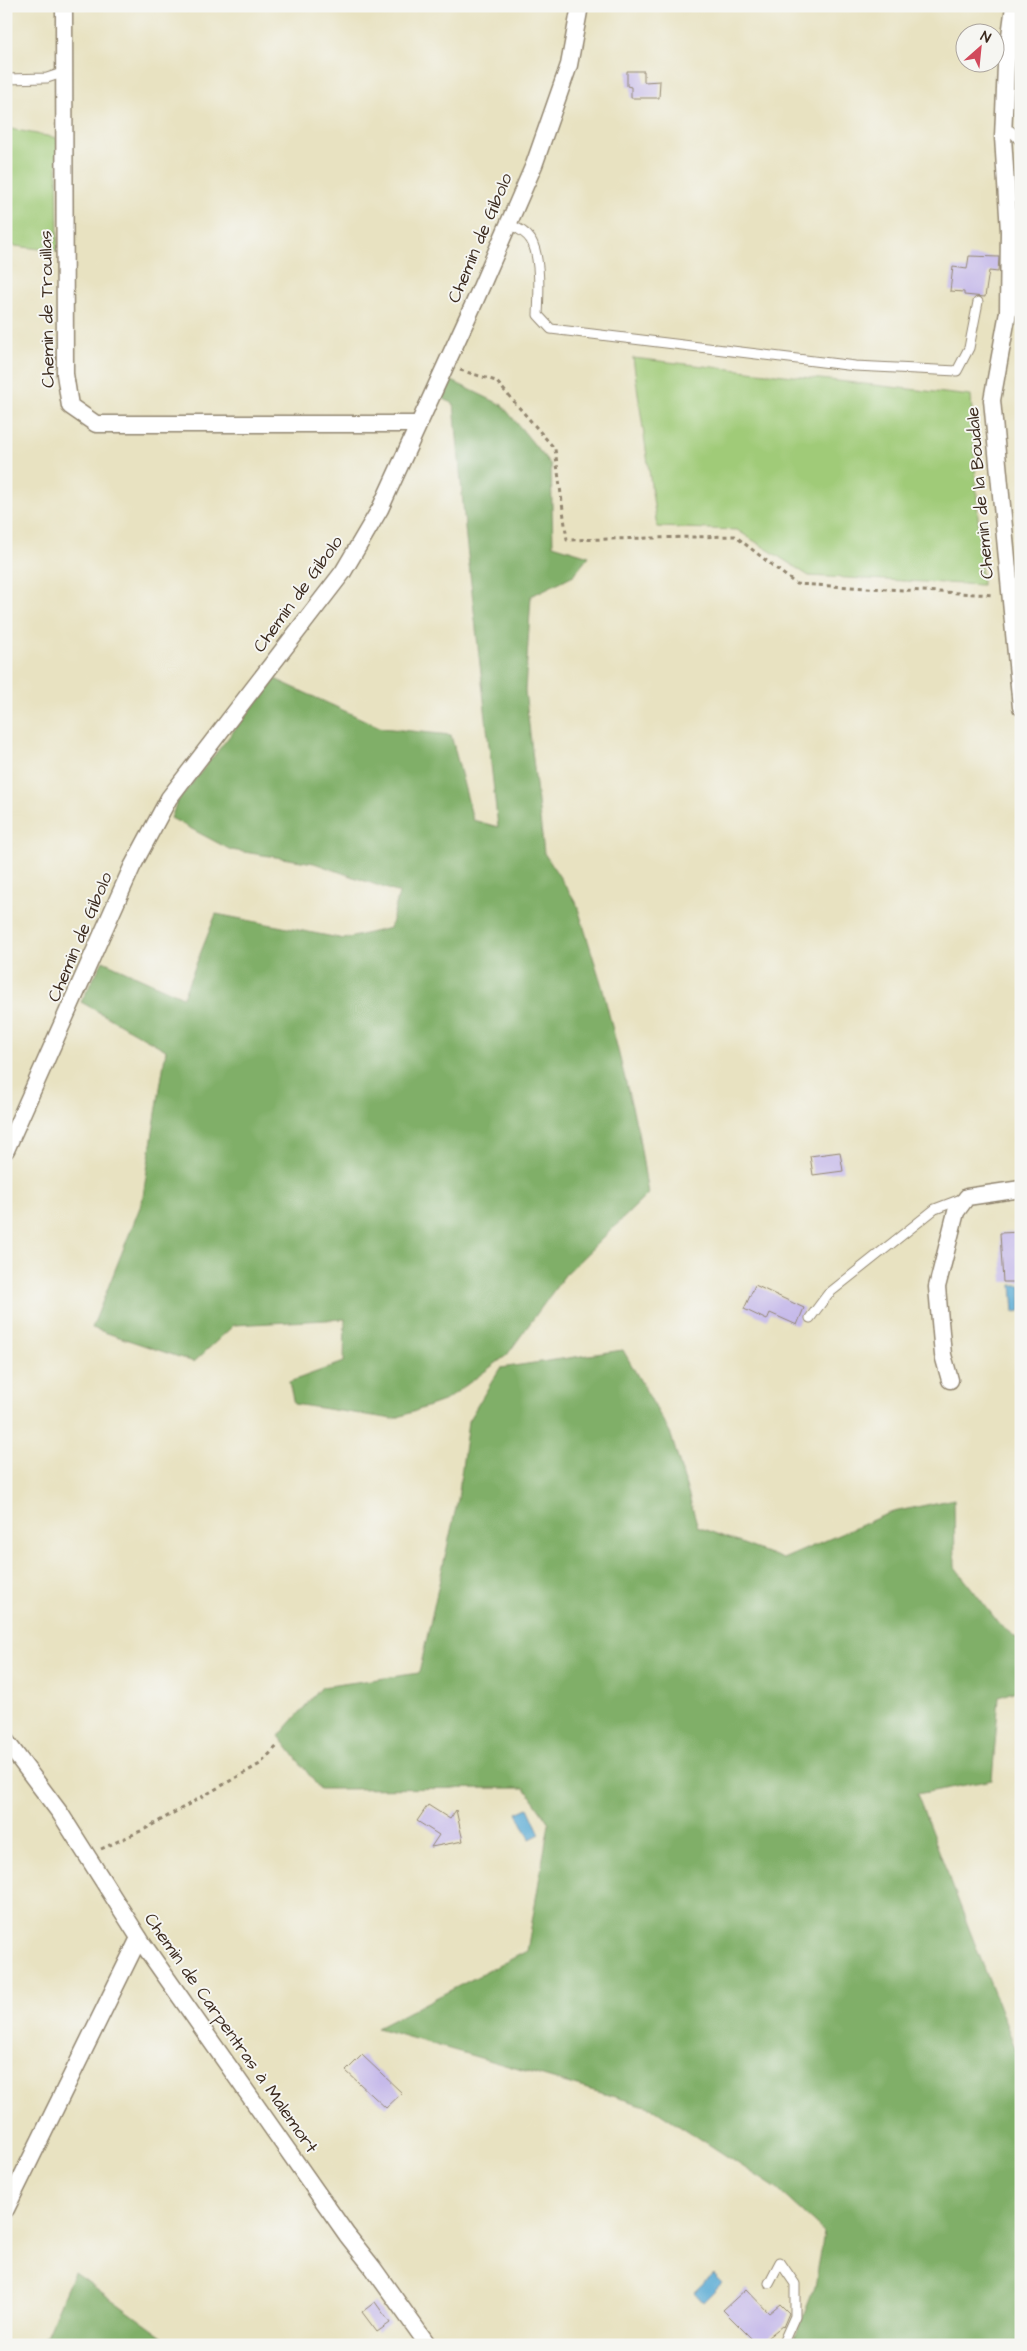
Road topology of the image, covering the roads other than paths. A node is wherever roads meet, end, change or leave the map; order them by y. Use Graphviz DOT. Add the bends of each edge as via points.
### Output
graph roads {
  1 [pos="64,6"];
  2 [pos="580,6"];
  3 [pos="1014,6"];
  4 [pos="65,72"];
  5 [pos="6,79"];
  6 [pos="1016,138"];
  7 [pos="509,224"];
  8 [pos="978,302"];
  9 [pos="418,424"];
  10 [pos="1021,707"];
  11 [pos="6,1150"];
  12 [pos="1021,1189"];
  13 [pos="967,1197"];
  14 [pos="810,1318"];
  15 [pos="950,1380"];
  16 [pos="6,1740"];
  17 [pos="139,1938"];
  18 [pos="6,2209"];
  19 [pos="769,2283"];
  20 [pos="428,2345"];
  21 [pos="782,2345"];
  1 -- 4 [label="street, Chemin de Trouillas"];
  2 -- 7 [label="street, Chemin de Gibolo" via="569,65 534,165"];
  3 -- 6 [label="street, Chemin de la Boudale" via="1006,65"];
  4 -- 5 [label="lane" via="47,78"];
  4 -- 9 [label="street, Chemin de Trouillas" via="65,374 70,406 96,424"];
  6 -- 10 [label="street, Chemin de la Boudale" via="1009,231 1008,312 992,400"];
  7 -- 8 [label="lane" via="523,231 531,241 537,261 538,315 551,329 855,366 957,371 969,348"];
  7 -- 9 [label="street, Chemin de Gibolo"];
  9 -- 11 [label="street, Chemin de Gibolo" via="380,509 343,572 169,798 132,867"];
  12 -- 13 [label="street"];
  13 -- 14 [label="lane" via="935,1209 828,1294"];
  13 -- 15 [label="street" via="956,1212 937,1287 943,1354"];
  16 -- 17 [label="street, Chemin de Carpentras à Malemort" via="60,1814"];
  17 -- 18 [label="street"];
  17 -- 20 [label="street, Chemin de Carpentras à Malemort"];
  19 -- 21 [label="lane" via="780,2262 795,2284 795,2316"];
}
